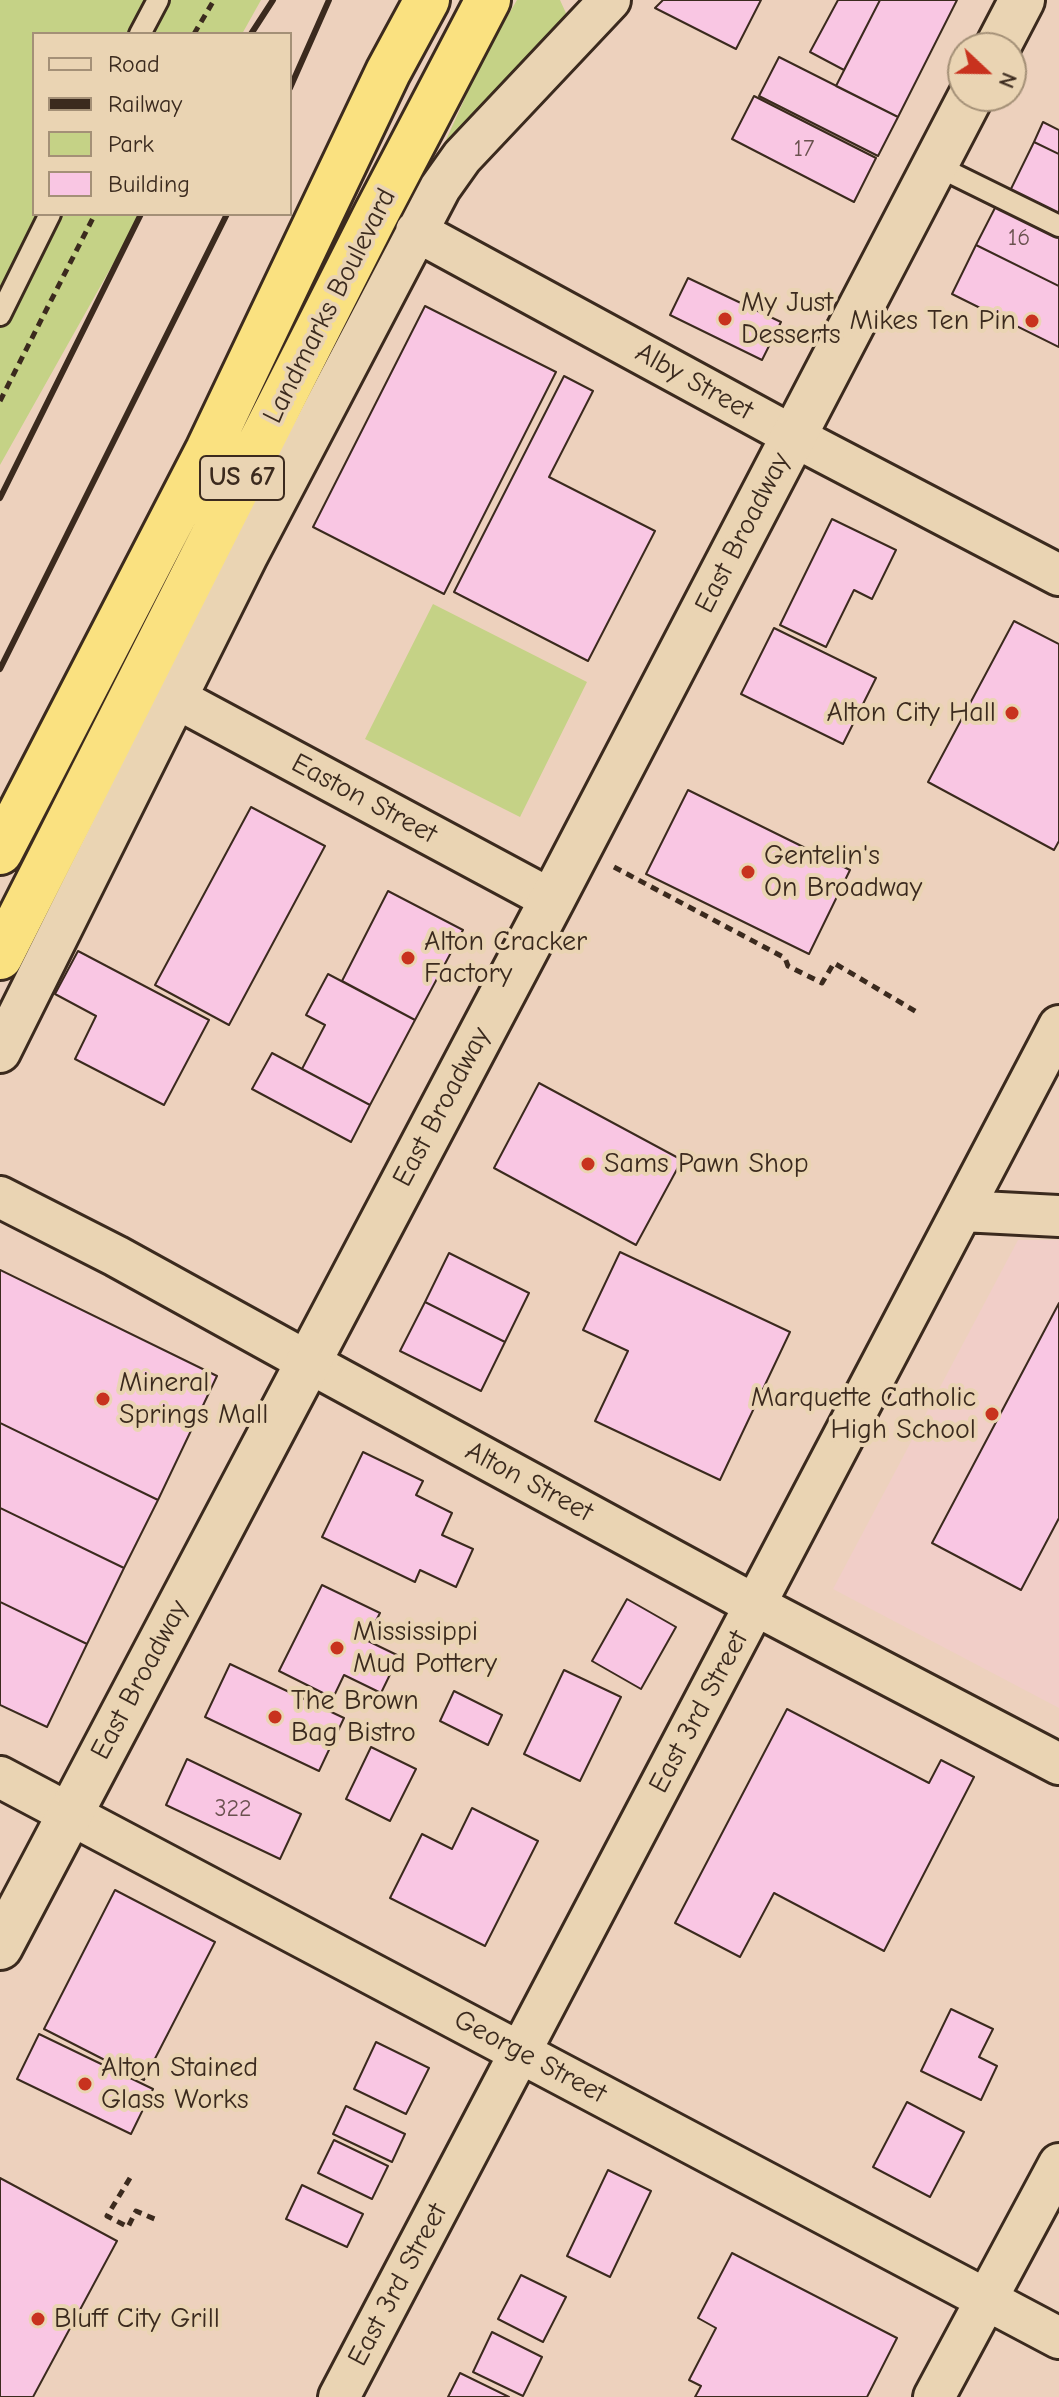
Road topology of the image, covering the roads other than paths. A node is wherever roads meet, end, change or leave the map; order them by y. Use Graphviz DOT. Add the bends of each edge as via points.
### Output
graph roads {
  1 [pos="158,0"];
  2 [pos="427,0"];
  3 [pos="488,0"];
  4 [pos="610,0"];
  5 [pos="1022,0"];
  6 [pos="141,32"];
  7 [pos="1005,32"];
  8 [pos="963,112"];
  9 [pos="935,165"];
  10 [pos="49,216"];
  11 [pos="1059,226"];
  12 [pos="416,231"];
  13 [pos="0,315"];
  14 [pos="793,436"];
  15 [pos="1059,575"];
  16 [pos="176,698"];
  17 [pos="0,852"];
  18 [pos="552,900"];
  19 [pos="0,957"];
  20 [pos="1059,1028"];
  21 [pos="0,1052"];
  22 [pos="0,1197"];
  23 [pos="962,1211"];
  24 [pos="1059,1216"];
  25 [pos="308,1362"];
  26 [pos="755,1605"];
  27 [pos="1059,1764"];
  28 [pos="0,1777"];
  29 [pos="70,1814"];
  30 [pos="0,1947"];
  31 [pos="521,2051"];
  32 [pos="1059,2164"];
  33 [pos="987,2298"];
  34 [pos="1059,2338"];
  35 [pos="339,2397"];
  36 [pos="934,2397"];
  1 -- 6 [label="lane"];
  2 -- 17 [label="highway, Landmarks Boulevard / US 67" via="208,450"];
  3 -- 19 [label="highway, Landmarks Boulevard / US 67"];
  4 -- 12 [label="street" via="462,157"];
  5 -- 7 [label="street"];
  8 -- 9 [label="street, East Broadway"];
  9 -- 11 [label="lane"];
  9 -- 14 [label="street, East Broadway"];
  10 -- 13 [label="lane"];
  12 -- 14 [label="street, Alby Street"];
  12 -- 16 [label="street"];
  14 -- 15 [label="street, Alby Street"];
  14 -- 18 [label="street, East Broadway"];
  16 -- 18 [label="street, Easton Street"];
  16 -- 21 [label="street"];
  18 -- 25 [label="street, East Broadway"];
  20 -- 23 [label="street, East 3rd Street"];
  22 -- 25 [label="street, Alton Street"];
  23 -- 24 [label="street"];
  23 -- 26 [label="street, East 3rd Street"];
  25 -- 26 [label="street, Alton Street"];
  25 -- 29 [label="street, East Broadway"];
  26 -- 27 [label="street, Alton Street"];
  26 -- 31 [label="street, East 3rd Street"];
  28 -- 29 [label="street, George Street"];
  29 -- 30 [label="street, East Broadway"];
  29 -- 31 [label="street, George Street"];
  31 -- 33 [label="street, George Street"];
  31 -- 35 [label="street, East 3rd Street"];
  32 -- 33 [label="street"];
  33 -- 34 [label="street, George Street"];
  33 -- 36 [label="street"];
}
